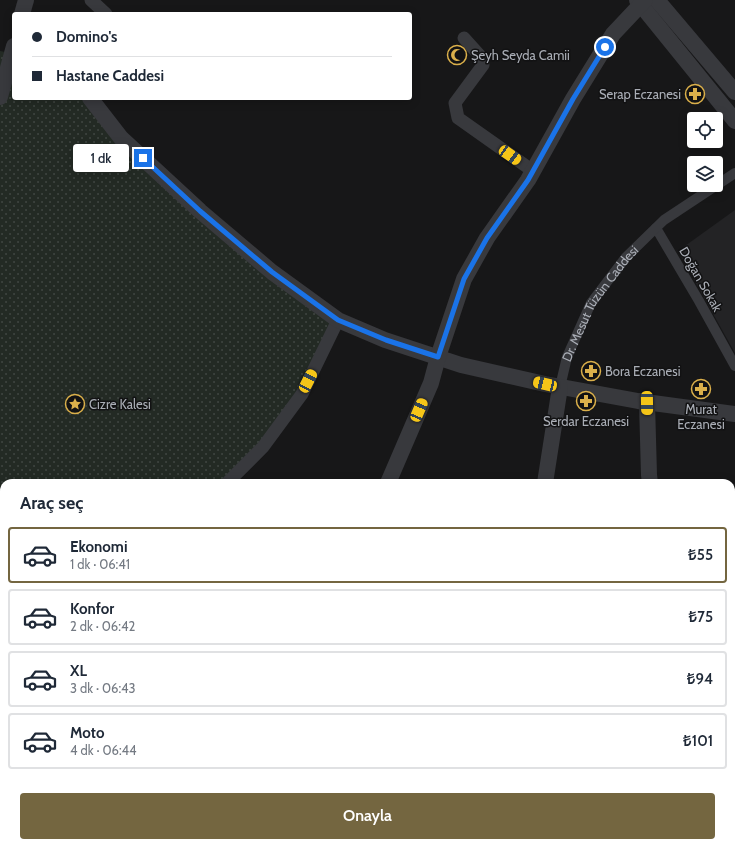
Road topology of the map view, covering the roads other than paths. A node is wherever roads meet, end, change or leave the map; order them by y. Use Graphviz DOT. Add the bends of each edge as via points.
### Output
graph roads {
  1 [pos="26,0"];
  2 [pos="91,0"];
  3 [pos="657,0"];
  4 [pos="641,1"];
  5 [pos="23,12"];
  6 [pos="104,12"];
  7 [pos="464,38"];
  8 [pos="10,51"];
  9 [pos="735,92"];
  10 [pos="0,97"];
  11 [pos="92,100"];
  12 [pos="735,121"];
  13 [pos="532,171"];
  14 [pos="735,173"];
  15 [pos="656,228"];
  16 [pos="338,320"];
  17 [pos="438,357"];
  18 [pos="735,366"];
  19 [pos="560,387"];
  20 [pos="647,403"];
  21 [pos="735,414"];
  22 [pos="231,479"];
  23 [pos="390,479"];
  24 [pos="546,479"];
  25 [pos="650,479"];
  1 -- 5 [label="street"];
  2 -- 6 [label="street"];
  3 -- 9 [label="street"];
  4 -- 12 [label="street"];
  4 -- 13 [label="street" via="613,34"];
  7 -- 13 [label="street" via="482,58 483,65 454,103 458,118"];
  8 -- 10 [label="street"];
  11 -- 16 [label="street" via="121,138 200,211 272,272"];
  13 -- 17 [label="street" via="487,238 464,279"];
  14 -- 15 [label="street, Dr. Mesut Tüzün Caddesi"];
  15 -- 18 [label="street, Doğan Sokak"];
  15 -- 19 [label="street, Dr. Mesut Tüzün Caddesi" via="626,256 591,303 567,358"];
  16 -- 17 [label="street" via="386,340"];
  16 -- 22 [label="street" via="302,394 263,447"];
  17 -- 19 [label="street" via="461,365"];
  17 -- 23 [label="street" via="431,383"];
  19 -- 20 [label="street"];
  19 -- 24 [label="street, Dr. Mesut Tüzün Caddesi"];
  20 -- 21 [label="street"];
  20 -- 25 [label="street"];
}
